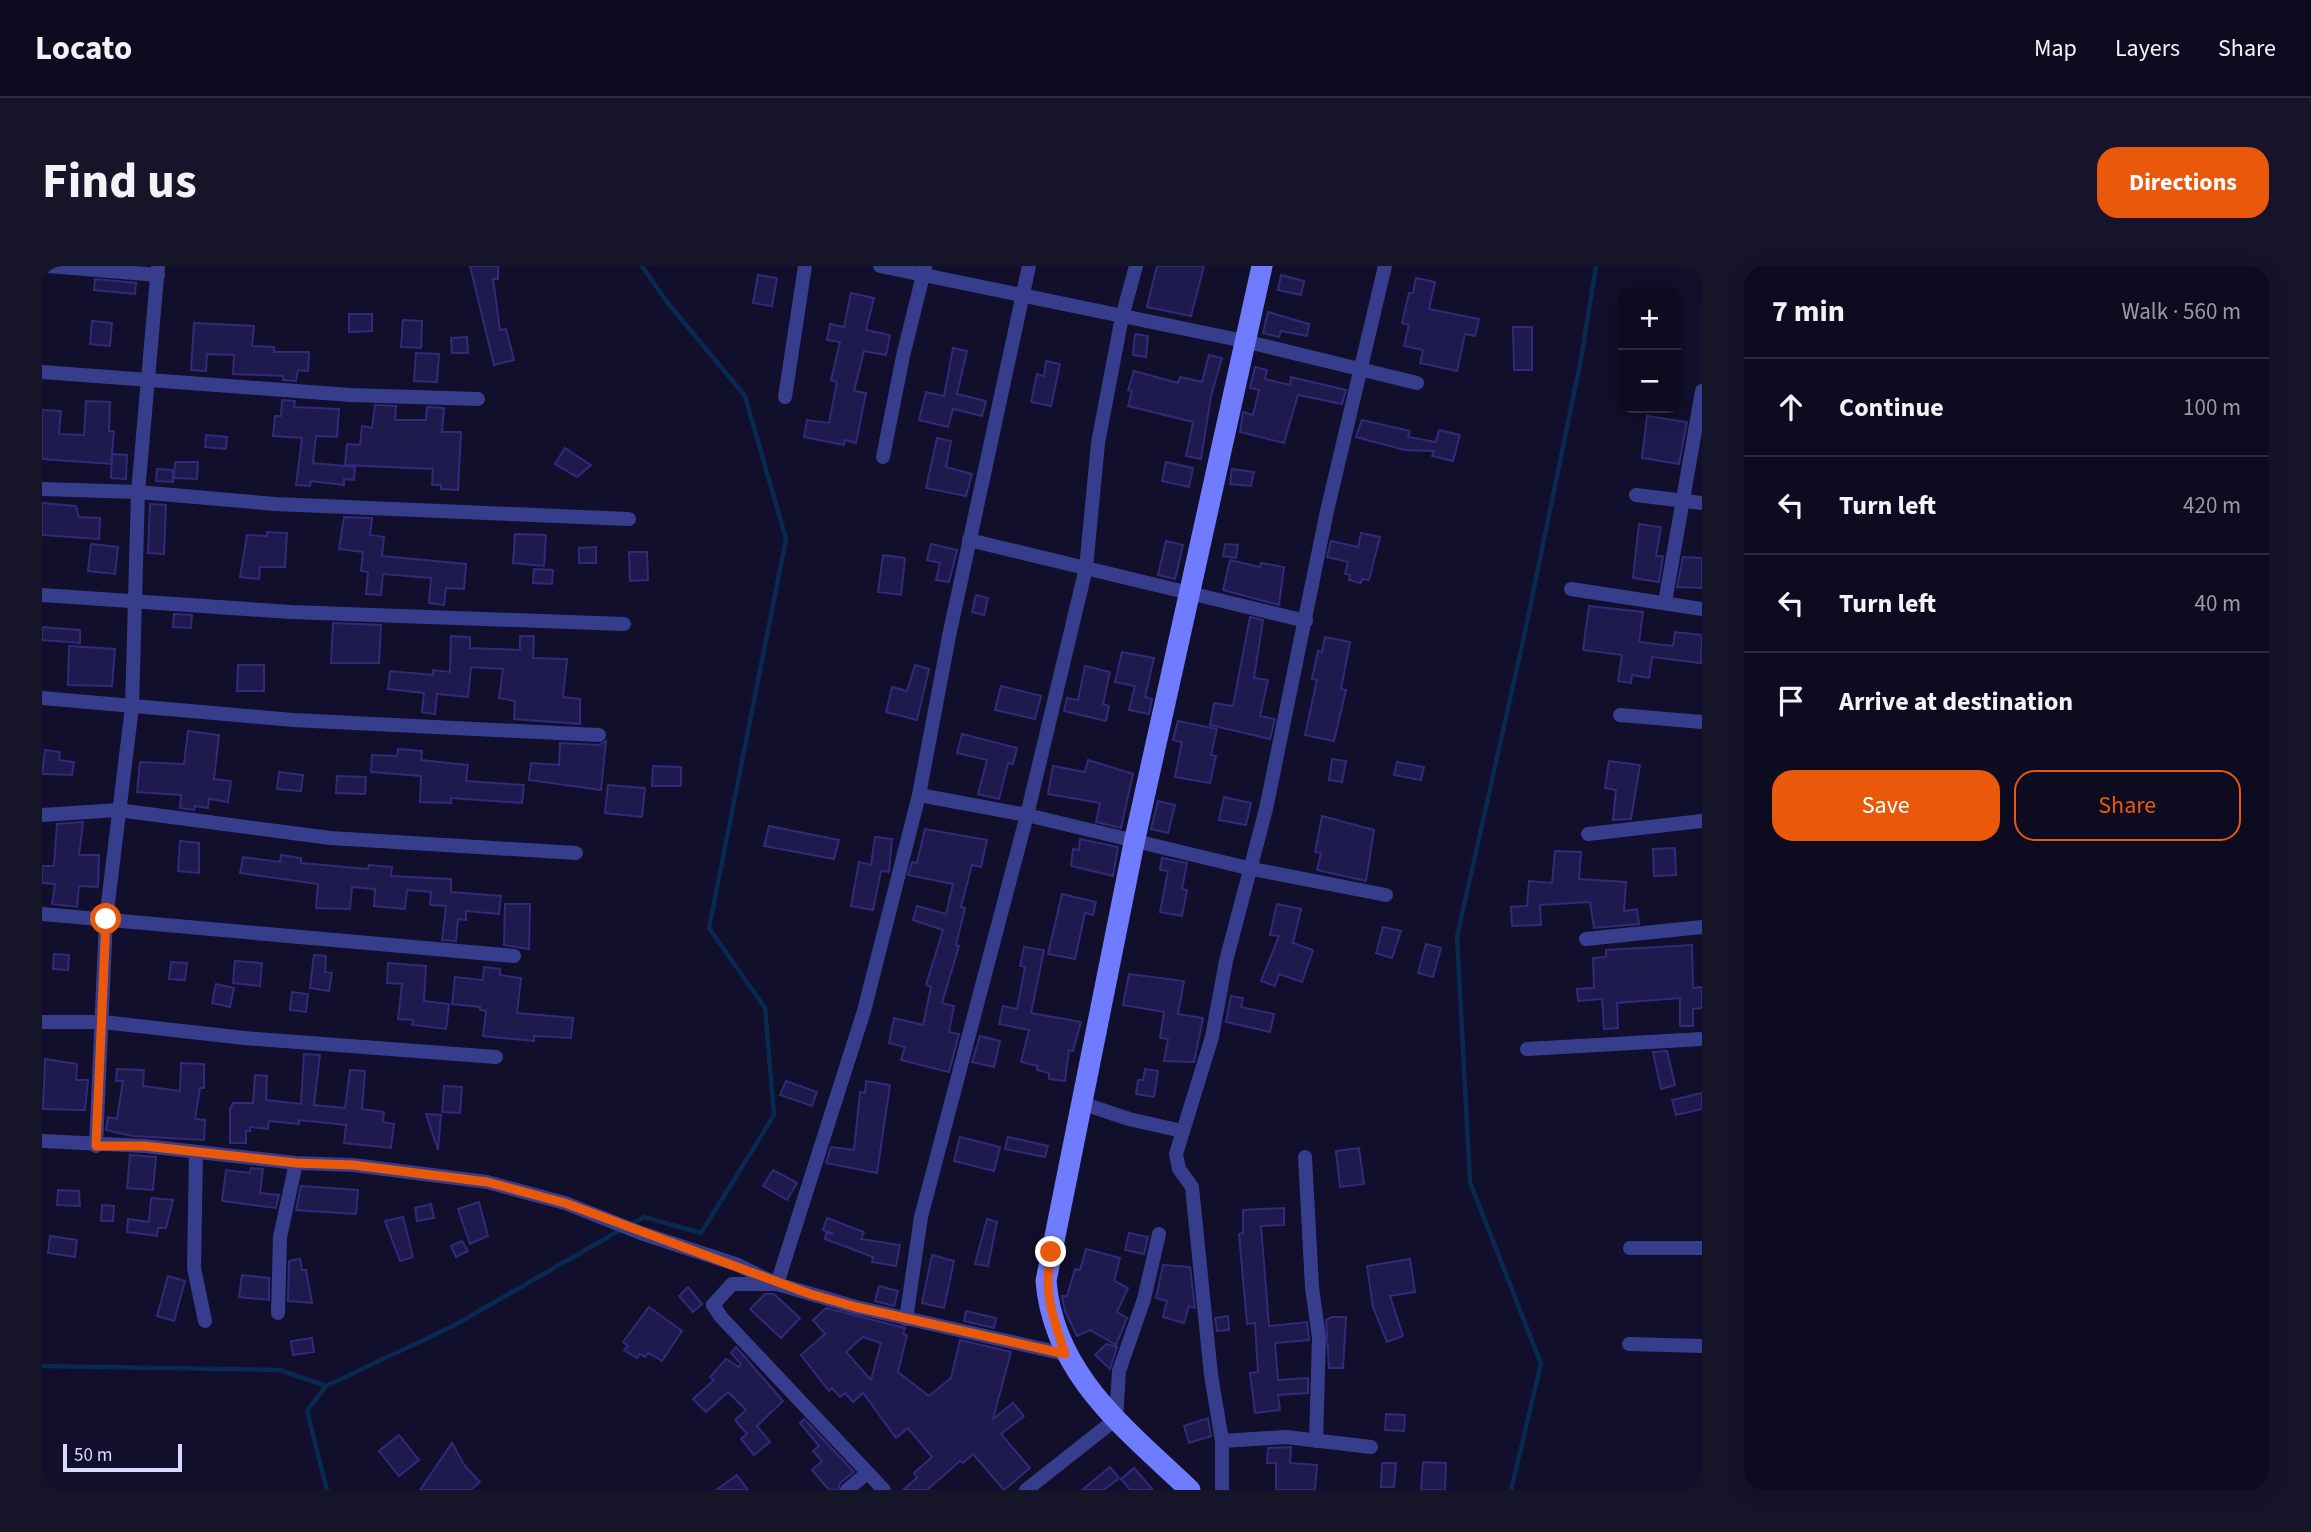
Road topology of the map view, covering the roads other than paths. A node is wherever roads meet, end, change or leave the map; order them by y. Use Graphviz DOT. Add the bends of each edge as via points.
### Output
graph roads {
  1 [pos="48,266"];
  2 [pos="805,266"];
  3 [pos="880,266"];
  4 [pos="1029,266"];
  5 [pos="1136,266"];
  6 [pos="1262,266"];
  7 [pos="1385,266"];
  8 [pos="925,270"];
  9 [pos="158,271"];
  10 [pos="1024,295"];
  11 [pos="1122,317"];
  12 [pos="1244,341"];
  13 [pos="1362,371"];
  14 [pos="42,372"];
  15 [pos="148,378"];
  16 [pos="1417,383"];
  17 [pos="1702,391"];
  18 [pos="785,397"];
  19 [pos="478,398"];
  20 [pos="883,457"];
  21 [pos="42,489"];
  22 [pos="138,492"];
  23 [pos="1636,495"];
  24 [pos="1684,501"];
  25 [pos="1702,503"];
  26 [pos="629,519"];
  27 [pos="969,540"];
  28 [pos="1086,568"];
  29 [pos="1571,589"];
  30 [pos="1190,591"];
  31 [pos="42,596"];
  32 [pos="134,600"];
  33 [pos="1665,602"];
  34 [pos="1702,609"];
  35 [pos="1306,621"];
  36 [pos="624,624"];
  37 [pos="42,698"];
  38 [pos="132,706"];
  39 [pos="1620,715"];
  40 [pos="1702,722"];
  41 [pos="599,735"];
  42 [pos="919,795"];
  43 [pos="118,810"];
  44 [pos="42,814"];
  45 [pos="1027,815"];
  46 [pos="1702,821"];
  47 [pos="1588,834"];
  48 [pos="1134,842"];
  49 [pos="576,853"];
  50 [pos="1252,869"];
  51 [pos="1386,895"];
  52 [pos="42,914"];
  53 [pos="106,919"];
  54 [pos="1702,927"];
  55 [pos="1586,939"];
  56 [pos="514,956"];
  57 [pos="42,1022"];
  58 [pos="103,1022"];
  59 [pos="1702,1039"];
  60 [pos="1527,1049"];
  61 [pos="496,1057"];
  62 [pos="1081,1102"];
  63 [pos="1182,1130"];
  64 [pos="42,1140"];
  65 [pos="96,1146"];
  66 [pos="196,1153"];
  67 [pos="1305,1157"];
  68 [pos="296,1163"];
  69 [pos="1159,1234"];
  70 [pos="1630,1248"];
  71 [pos="1702,1248"];
  72 [pos="777,1284"];
  73 [pos="278,1313"];
  74 [pos="905,1319"];
  75 [pos="205,1321"];
  76 [pos="1629,1345"];
  77 [pos="1702,1346"];
  78 [pos="1065,1354"];
  79 [pos="1116,1419"];
  80 [pos="1222,1441"];
  81 [pos="1316,1441"];
  82 [pos="1371,1447"];
  83 [pos="867,1473"];
  84 [pos="847,1490"];
  85 [pos="884,1490"];
  86 [pos="1026,1490"];
  87 [pos="1189,1490"];
  88 [pos="1222,1490"];
  1 -- 9 [label="street"];
  2 -- 18 [label="street"];
  3 -- 8 [label="street"];
  4 -- 10 [label="street"];
  5 -- 11 [label="street"];
  6 -- 12 [label="street"];
  7 -- 13 [label="street"];
  8 -- 10 [label="street"];
  8 -- 20 [label="street"];
  9 -- 15 [label="street"];
  10 -- 11 [label="street"];
  10 -- 27 [label="street"];
  11 -- 12 [label="street"];
  11 -- 28 [label="street" via="1098,443"];
  12 -- 13 [label="street"];
  12 -- 30 [label="street"];
  13 -- 16 [label="street"];
  13 -- 35 [label="street" via="1327,511"];
  14 -- 15 [label="street"];
  15 -- 19 [label="street" via="311,392"];
  15 -- 22 [label="street"];
  17 -- 24 [label="street"];
  21 -- 22 [label="street"];
  22 -- 26 [label="street" via="275,504"];
  22 -- 32 [label="street"];
  23 -- 24 [label="street"];
  24 -- 25 [label="street"];
  24 -- 33 [label="street"];
  27 -- 28 [label="street"];
  27 -- 42 [label="street"];
  28 -- 30 [label="street"];
  28 -- 45 [label="street"];
  29 -- 33 [label="street"];
  30 -- 35 [label="street"];
  30 -- 48 [label="street"];
  31 -- 32 [label="street"];
  32 -- 36 [label="street" via="290,612"];
  32 -- 38 [label="street"];
  33 -- 34 [label="street"];
  35 -- 50 [label="street"];
  37 -- 38 [label="street"];
  38 -- 41 [label="street" via="475,731"];
  38 -- 43 [label="street"];
  39 -- 40 [label="street"];
  42 -- 45 [label="street"];
  42 -- 72 [label="street" via="864,1012"];
  43 -- 44 [label="street"];
  43 -- 49 [label="street" via="330,838"];
  43 -- 53 [label="street"];
  45 -- 48 [label="street"];
  45 -- 74 [label="street" via="920,1217"];
  46 -- 47 [label="street"];
  48 -- 50 [label="street"];
  48 -- 62 [label="street"];
  50 -- 51 [label="street"];
  50 -- 63 [label="street" via="1226,961 1212,1037"];
  52 -- 53 [label="street"];
  53 -- 56 [label="street"];
  53 -- 58 [label="street"];
  54 -- 55 [label="street"];
  57 -- 58 [label="street"];
  58 -- 61 [label="street"];
  58 -- 65 [label="street"];
  59 -- 60 [label="street"];
  62 -- 63 [label="street" via="1129,1119"];
  62 -- 78 [label="street" via="1046,1280 1048,1303"];
  63 -- 80 [label="street" via="1176,1154 1179,1169 1192,1186 1210,1375"];
  64 -- 65 [label="street"];
  65 -- 66 [label="street"];
  66 -- 68 [label="street"];
  66 -- 75 [label="street" via="194,1268"];
  67 -- 81 [label="street" via="1319,1338"];
  68 -- 72 [label="street" via="353,1165 487,1182 565,1203 738,1265"];
  68 -- 73 [label="street" via="280,1237"];
  69 -- 79 [label="street" via="1144,1299 1119,1371"];
  70 -- 71 [label="street"];
  72 -- 74 [label="street"];
  72 -- 83 [label="street" via="732,1284 713,1305"];
  74 -- 78 [label="street"];
  76 -- 77 [label="street"];
  78 -- 79 [label="street"];
  79 -- 86 [label="street"];
  79 -- 87 [label="street"];
  80 -- 81 [label="street" via="1286,1437"];
  80 -- 88 [label="street"];
  81 -- 82 [label="street"];
  83 -- 84 [label="street"];
  83 -- 85 [label="street"];
}
